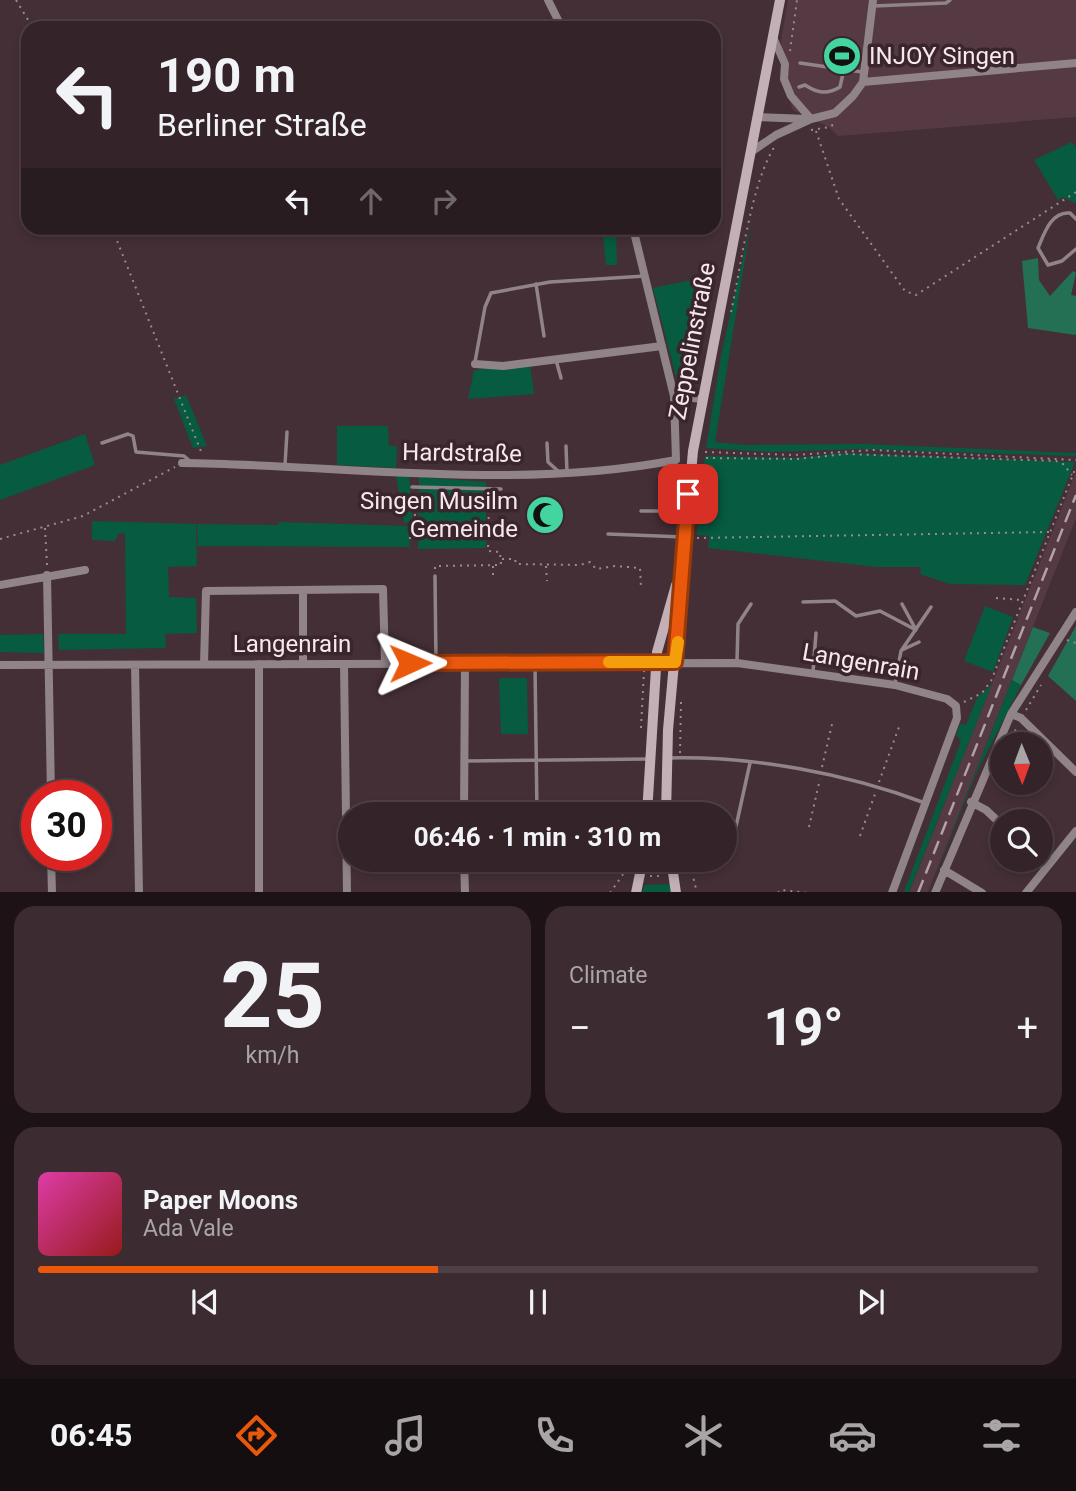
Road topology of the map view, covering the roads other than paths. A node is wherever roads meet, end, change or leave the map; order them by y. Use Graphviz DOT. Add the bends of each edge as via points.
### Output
graph roads {
  1 [pos="548,0"];
  2 [pos="780,0"];
  3 [pos="950,0"];
  4 [pos="872,3"];
  5 [pos="558,21"];
  6 [pos="773,37"];
  7 [pos="800,63"];
  8 [pos="1076,63"];
  9 [pos="844,69"];
  10 [pos="864,77"];
  11 [pos="799,87"];
  12 [pos="758,117"];
  13 [pos="811,119"];
  14 [pos="751,152"];
  15 [pos="1076,219"];
  16 [pos="635,235"];
  17 [pos="1076,249"];
  18 [pos="645,276"];
  19 [pos="536,285"];
  20 [pos="544,335"];
  21 [pos="662,346"];
  22 [pos="556,359"];
  23 [pos="475,364"];
  24 [pos="561,378"];
  25 [pos="703,394"];
  26 [pos="674,396"];
  27 [pos="287,432"];
  28 [pos="102,443"];
  29 [pos="547,443"];
  30 [pos="566,446"];
  31 [pos="182,463"];
  32 [pos="192,463"];
  33 [pos="285,465"];
  34 [pos="563,472"];
  35 [pos="412,487"];
  36 [pos="501,489"];
  37 [pos="641,511"];
  38 [pos="680,511"];
  39 [pos="608,534"];
  40 [pos="685,538"];
  41 [pos="681,569"];
  42 [pos="85,570"];
  43 [pos="47,575"];
  44 [pos="435,576"];
  45 [pos="0,585"];
  46 [pos="303,590"];
  47 [pos="803,601"];
  48 [pos="751,604"];
  49 [pos="902,604"];
  50 [pos="931,607"];
  51 [pos="1076,612"];
  52 [pos="916,630"];
  53 [pos="816,633"];
  54 [pos="919,642"];
  55 [pos="901,651"];
  56 [pos="656,662"];
  57 [pos="675,662"];
  58 [pos="385,663"];
  59 [pos="436,663"];
  60 [pos="464,663"];
  61 [pos="535,663"];
  62 [pos="737,663"];
  63 [pos="204,664"];
  64 [pos="259,664"];
  65 [pos="303,664"];
  66 [pos="344,664"];
  67 [pos="0,665"];
  68 [pos="49,665"];
  69 [pos="135,665"];
  70 [pos="813,673"];
  71 [pos="895,685"];
  72 [pos="1011,713"];
  73 [pos="667,758"];
  74 [pos="651,759"];
  75 [pos="537,760"];
  76 [pos="464,761"];
  77 [pos="750,763"];
  78 [pos="1076,772"];
  79 [pos="51,780"];
  80 [pos="464,802"];
  81 [pos="537,802"];
  82 [pos="648,802"];
  83 [pos="666,802"];
  84 [pos="971,802"];
  85 [pos="927,804"];
  86 [pos="990,814"];
  87 [pos="737,822"];
  88 [pos="1076,831"];
  89 [pos="1053,858"];
  90 [pos="944,870"];
  91 [pos="51,871"];
  92 [pos="464,872"];
  93 [pos="641,872"];
  94 [pos="673,872"];
  95 [pos="1041,872"];
  96 [pos="52,892"];
  97 [pos="139,892"];
  98 [pos="259,892"];
  99 [pos="346,892"];
  100 [pos="465,892"];
  101 [pos="636,892"];
  102 [pos="676,892"];
  103 [pos="892,892"];
  104 [pos="935,892"];
  105 [pos="982,892"];
  106 [pos="1026,892"];
  1 -- 5 [label="street"];
  2 -- 6 [label="street, Zeppelinstraße"];
  3 -- 4 [label="lane"];
  4 -- 10 [label="street"];
  6 -- 12 [label="street, Zeppelinstraße"];
  6 -- 13 [label="street" via="785,64 784,79 791,96"];
  7 -- 9 [label="lane"];
  8 -- 10 [label="street"];
  9 -- 10 [label="lane"];
  9 -- 11 [label="lane" via="840,87 832,92"];
  10 -- 13 [label="street" via="835,113"];
  12 -- 13 [label="street"];
  12 -- 14 [label="street, Zeppelinstraße"];
  13 -- 14 [label="street"];
  14 -- 25 [label="street, Zeppelinstraße"];
  15 -- 17 [label="lane" via="1070,212 1061,213 1049,223 1038,248 1048,265"];
  16 -- 18 [label="street"];
  18 -- 19 [label="lane"];
  18 -- 21 [label="street"];
  19 -- 20 [label="lane"];
  19 -- 23 [label="lane" via="491,293"];
  21 -- 22 [label="street"];
  21 -- 26 [label="street"];
  22 -- 23 [label="street" via="503,366"];
  22 -- 24 [label="lane"];
  25 -- 26 [label="street"];
  25 -- 40 [label="street, Zeppelinstraße" via="688,485"];
  26 -- 34 [label="street, Hardstraße" via="676,460"];
  27 -- 33 [label="lane"];
  28 -- 32 [label="lane" via="128,434 133,436 136,452 184,457"];
  29 -- 34 [label="lane" via="548,462"];
  30 -- 34 [label="lane"];
  31 -- 32 [label="street, Hardstraße"];
  32 -- 33 [label="street, Hardstraße"];
  33 -- 34 [label="street, Hardstraße" via="490,475"];
  35 -- 36 [label="lane"];
  37 -- 38 [label="lane"];
  39 -- 40 [label="lane"];
  40 -- 41 [label="street, Zeppelinstraße"];
  41 -- 56 [label="street"];
  41 -- 57 [label="street"];
  42 -- 43 [label="street"];
  43 -- 45 [label="street"];
  43 -- 68 [label="street"];
  44 -- 59 [label="lane"];
  46 -- 58 [label="street" via="383,589"];
  46 -- 63 [label="street" via="206,591"];
  46 -- 65 [label="street"];
  47 -- 52 [label="lane" via="835,601 856,616 880,611"];
  48 -- 62 [label="lane" via="738,624"];
  49 -- 52 [label="lane"];
  50 -- 52 [label="lane"];
  51 -- 72 [label="street"];
  52 -- 55 [label="lane"];
  53 -- 70 [label="lane"];
  54 -- 55 [label="lane"];
  55 -- 71 [label="lane"];
  56 -- 57 [label="street, Langenrain"];
  56 -- 61 [label="street, Langenrain"];
  56 -- 74 [label="street"];
  57 -- 62 [label="street, Langenrain"];
  57 -- 73 [label="street"];
  58 -- 59 [label="street, Langenrain"];
  58 -- 66 [label="street, Langenrain"];
  59 -- 60 [label="street, Langenrain"];
  60 -- 61 [label="street, Langenrain"];
  60 -- 76 [label="street"];
  61 -- 75 [label="lane"];
  62 -- 70 [label="street, Langenrain"];
  63 -- 64 [label="street, Langenrain"];
  63 -- 69 [label="street, Langenrain"];
  64 -- 65 [label="street, Langenrain"];
  64 -- 98 [label="street"];
  65 -- 66 [label="street, Langenrain"];
  66 -- 99 [label="street"];
  67 -- 68 [label="street, Langenrain"];
  68 -- 69 [label="street, Langenrain"];
  68 -- 79 [label="street"];
  69 -- 97 [label="street"];
  70 -- 71 [label="street, Langenrain"];
  71 -- 85 [label="street, Langenrain" via="947,699 956,706 955,727"];
  72 -- 78 [label="street"];
  72 -- 84 [label="street"];
  73 -- 77 [label="lane"];
  73 -- 83 [label="street"];
  74 -- 75 [label="lane"];
  74 -- 82 [label="street"];
  75 -- 76 [label="lane"];
  75 -- 81 [label="lane"];
  76 -- 80 [label="street"];
  77 -- 85 [label="lane" via="850,780"];
  77 -- 87 [label="lane"];
  84 -- 86 [label="street"];
  84 -- 90 [label="street"];
  85 -- 103 [label="street"];
  88 -- 89 [label="street"];
  90 -- 104 [label="street"];
  90 -- 105 [label="street"];
  91 -- 96 [label="street"];
  92 -- 100 [label="street"];
  93 -- 101 [label="street"];
  94 -- 102 [label="street"];
  95 -- 106 [label="street"];
}
